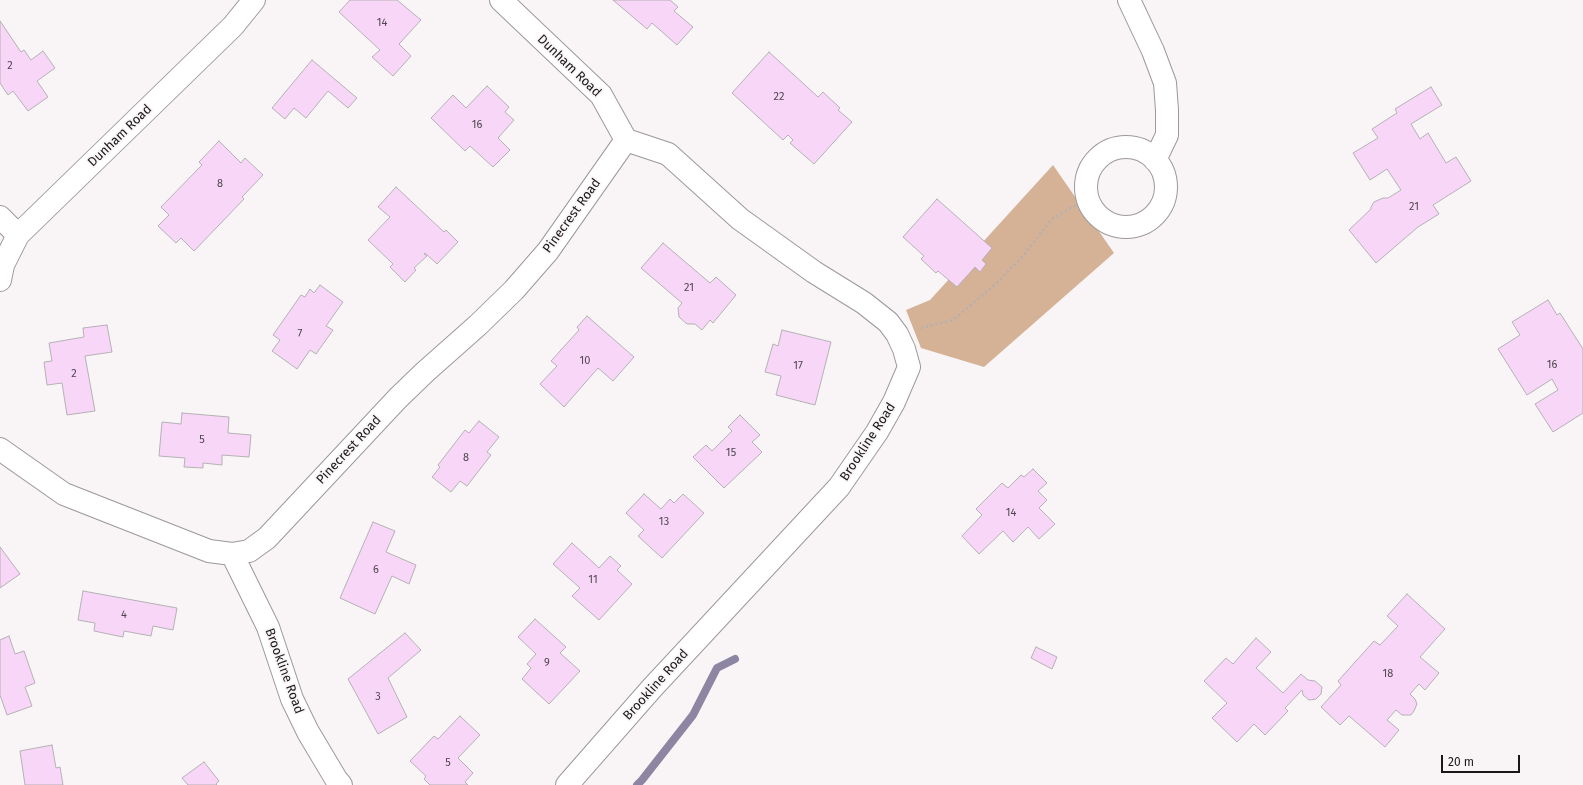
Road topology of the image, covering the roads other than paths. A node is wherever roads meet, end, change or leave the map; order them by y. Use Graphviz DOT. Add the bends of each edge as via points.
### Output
graph roads {
  1 [pos="254,0"];
  2 [pos="501,0"];
  3 [pos="1129,0"];
  4 [pos="626,140"];
  5 [pos="1156,160"];
  6 [pos="0,217"];
  7 [pos="18,235"];
  8 [pos="0,280"];
  9 [pos="0,449"];
  10 [pos="232,554"];
  11 [pos="341,785"];
  12 [pos="567,785"];
  1 -- 7 [label="street, Dunham Road" via="233,26"];
  2 -- 4 [label="street, Dunham Road" via="601,95"];
  3 -- 5 [label="street" via="1165,83 1167,135"];
  4 -- 10 [label="street, Pinecrest Road" via="548,251 514,290 398,398 267,538 249,551"];
  4 -- 12 [label="street, Brookline Road" via="668,154 740,219 888,322 897,334 909,367 904,382 877,432 839,487 652,688"];
  5 -- 5 [label="street" via="1142,150 1129,147 1116,148 1103,154 1094,163 1086,180 1086,191 1093,210 1107,223 1121,227 1139,225 1150,220 1160,210 1166,183"];
  6 -- 7 [label="street"];
  7 -- 8 [label="street, Dunham Road" via="3,265"];
  9 -- 10 [label="street, Pinecrest Road" via="64,494 209,551"];
  10 -- 11 [label="street, Brookline Road" via="268,627 292,699 308,732"];
}
